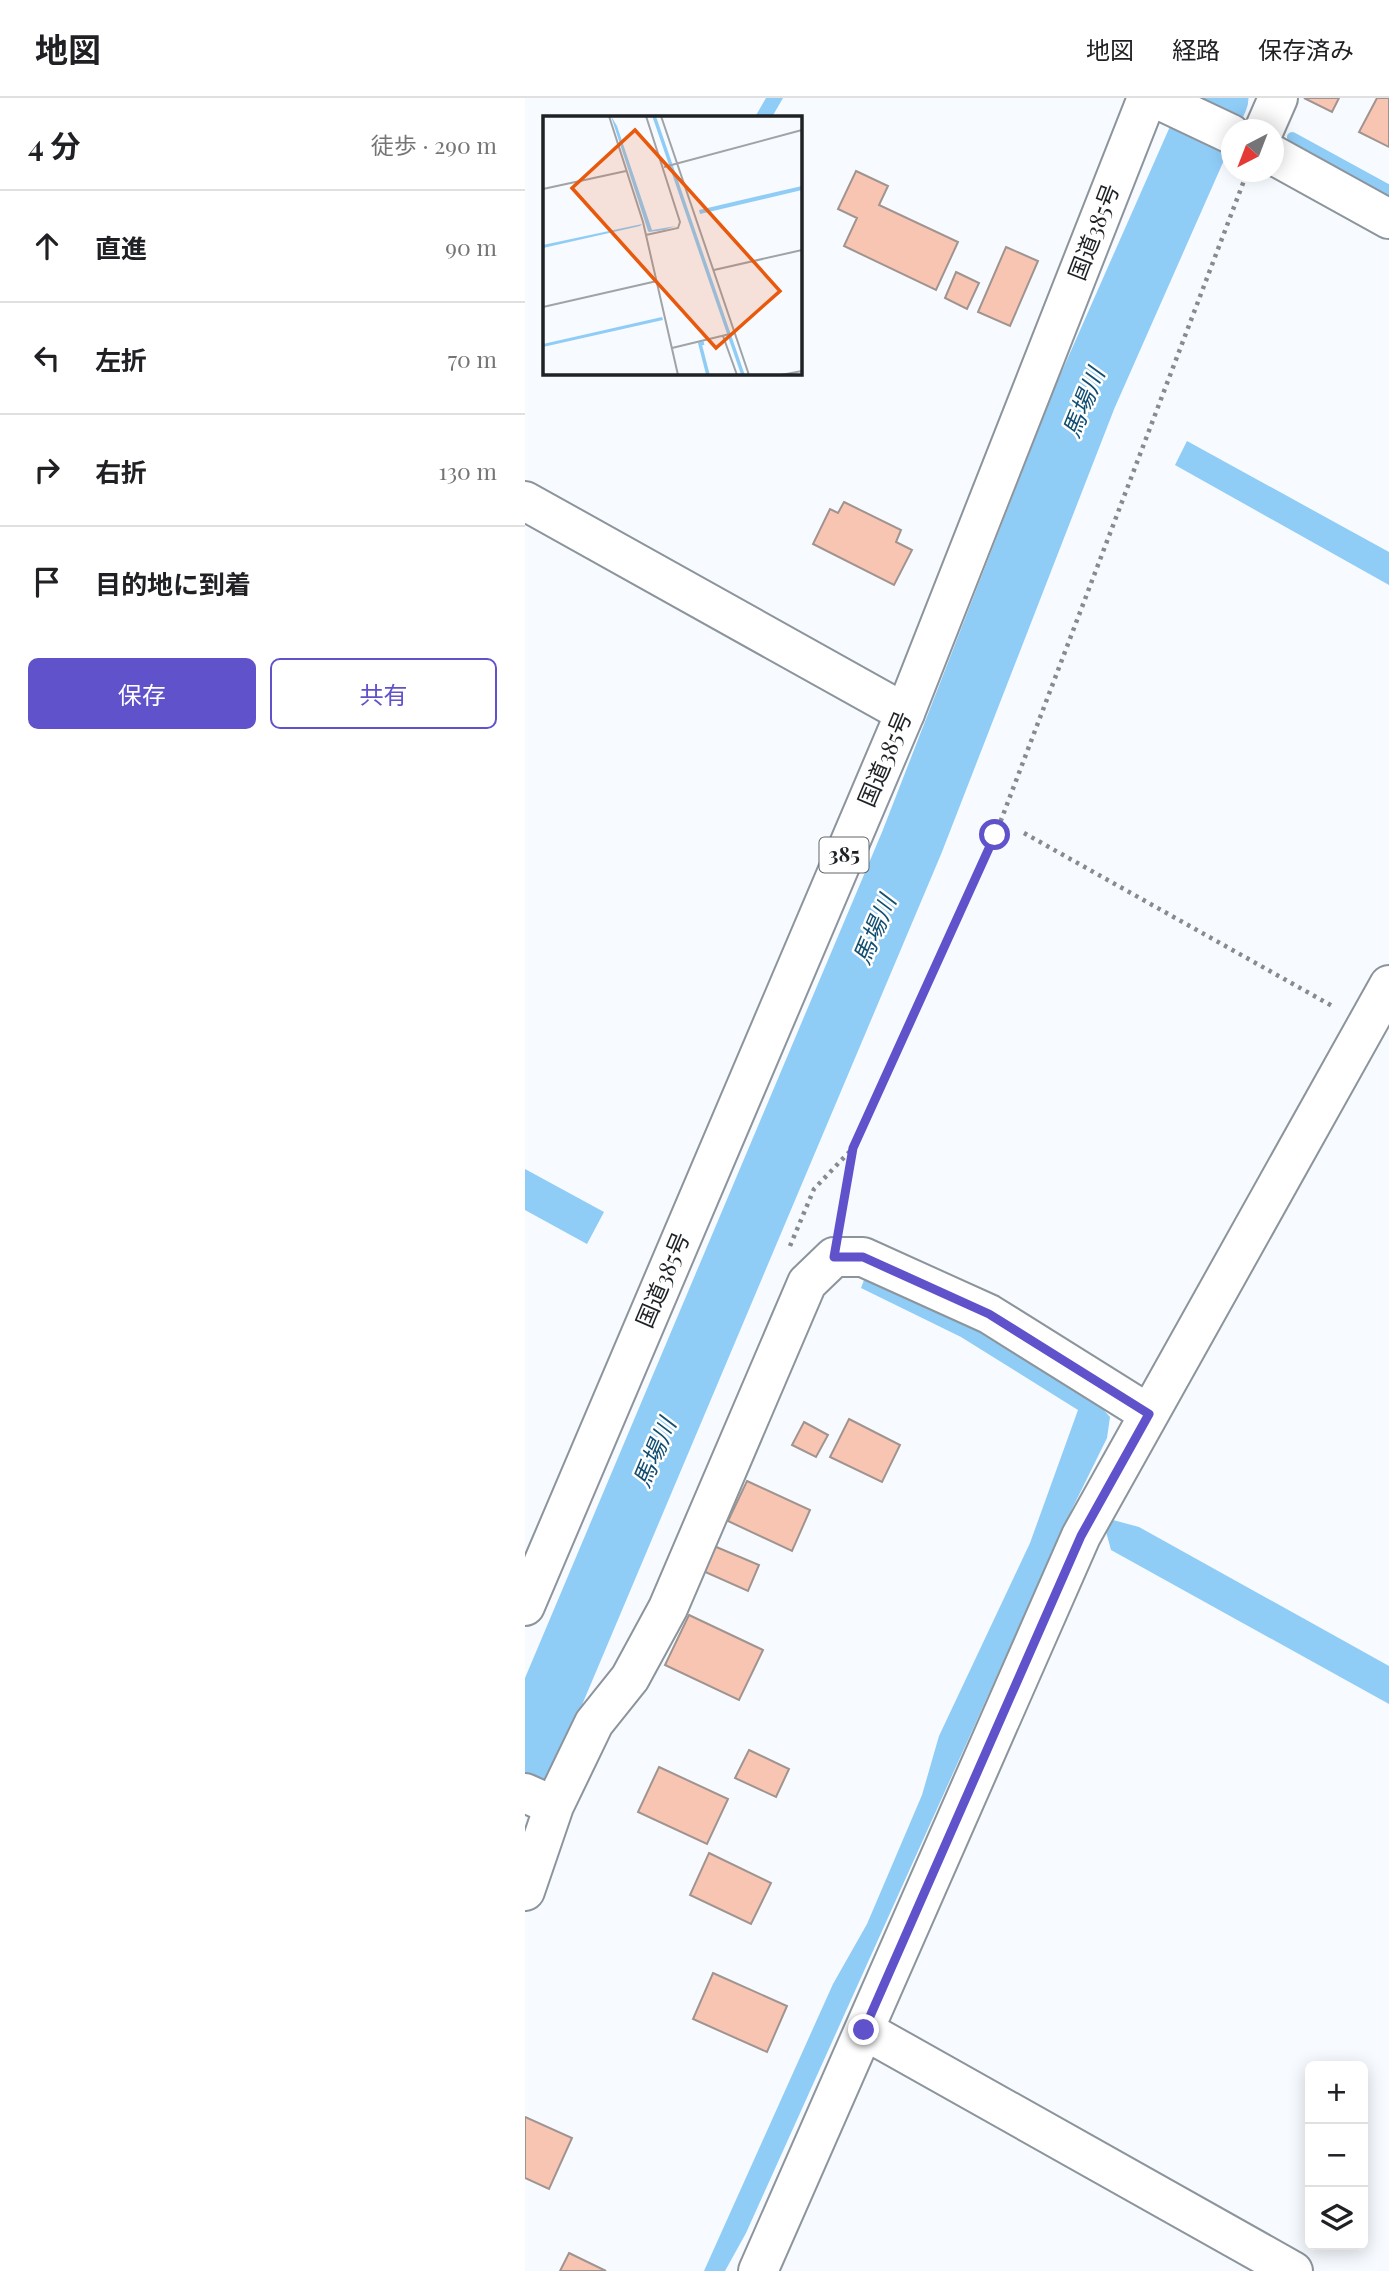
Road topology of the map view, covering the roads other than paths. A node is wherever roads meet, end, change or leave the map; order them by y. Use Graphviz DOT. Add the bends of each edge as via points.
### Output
graph roads {
  1 [pos="1278,98"];
  2 [pos="1158,101"];
  3 [pos="1269,119"];
  4 [pos="1221,129"];
  5 [pos="1284,161"];
  6 [pos="1389,219"];
  7 [pos="525,501"];
  8 [pos="905,713"];
  9 [pos="1381,1002"];
  10 [pos="1149,1414"];
  11 [pos="525,1606"];
  12 [pos="538,1799"];
  13 [pos="525,1891"];
  14 [pos="864,2030"];
  15 [pos="758,2271"];
  16 [pos="1293,2271"];
  1 -- 3 [label="main road"];
  2 -- 4 [label="main road"];
  2 -- 8 [label="main road, 国道385号 / 385"];
  5 -- 6 [label="main road"];
  7 -- 8 [label="main road"];
  8 -- 11 [label="main road, 国道385号 / 385"];
  9 -- 10 [label="main road"];
  10 -- 12 [label="main road" via="989,1314 863,1257 834,1257 807,1283 668,1608 630,1678"];
  10 -- 14 [label="main road" via="1081,1536"];
  12 -- 13 [label="main road"];
  14 -- 15 [label="main road"];
  14 -- 16 [label="main road"];
}
